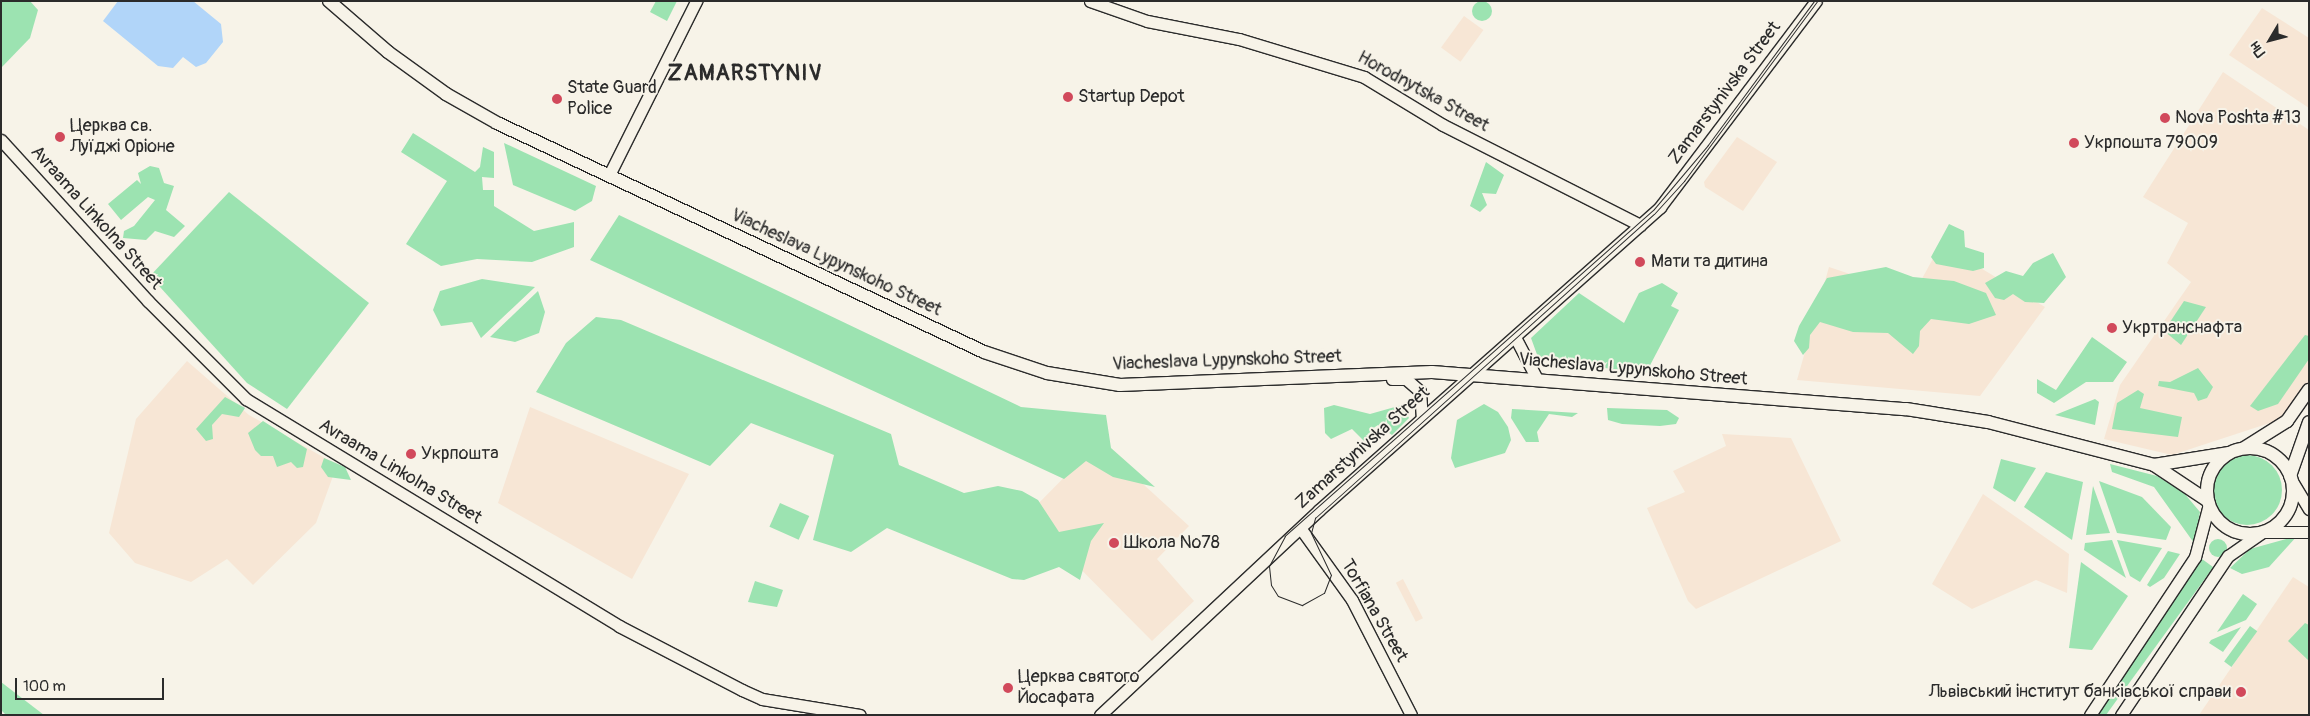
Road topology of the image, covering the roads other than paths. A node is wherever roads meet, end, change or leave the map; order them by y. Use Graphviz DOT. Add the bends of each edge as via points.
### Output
graph roads {
  1 [pos="329,1"];
  2 [pos="696,1"];
  3 [pos="1090,1"];
  4 [pos="1816,1"];
  5 [pos="1,140"];
  6 [pos="609,175"];
  7 [pos="1640,225"];
  8 [pos="1514,337"];
  9 [pos="1473,373"];
  10 [pos="1312,375"];
  11 [pos="1537,379"];
  12 [pos="2309,390"];
  13 [pos="1422,418"];
  14 [pos="2309,422"];
  15 [pos="2237,451"];
  16 [pos="2154,465"];
  17 [pos="2291,479"];
  18 [pos="2209,502"];
  19 [pos="2309,509"];
  20 [pos="1300,529"];
  21 [pos="2263,532"];
  22 [pos="2309,532"];
  23 [pos="860,715"];
  24 [pos="1100,715"];
  25 [pos="1411,715"];
  26 [pos="2090,715"];
  27 [pos="2121,715"];
  1 -- 6 [label="main road, Viacheslava Lypynskoho Street" via="446,94"];
  2 -- 6 [label="street"];
  3 -- 7 [label="street, Horodnytska Street" via="1147,22 1239,39 1364,77 1443,125"];
  4 -- 7 [label="street, Zamarstynivska Street" via="1681,182"];
  5 -- 23 [label="street, Avraama Linkolna Street" via="148,301 246,399 619,626 742,690 762,699"];
  6 -- 10 [label="main road, Viacheslava Lypynskoho Street" via="984,352 1047,373 1120,384"];
  7 -- 8 [label="street, Zamarstynivska Street"];
  8 -- 9 [label="street, Zamarstynivska Street"];
  8 -- 11 [label="street"];
  9 -- 10 [label="main road, Viacheslava Lypynskoho Street"];
  9 -- 11 [label="main road, Viacheslava Lypynskoho Street"];
  9 -- 13 [label="street, Zamarstynivska Street"];
  10 -- 13 [label="street" via="1328,380 1406,379 1420,391"];
  11 -- 16 [label="main road, Viacheslava Lypynskoho Street" via="1906,409 1988,422"];
  12 -- 15 [label="main road" via="2287,421"];
  13 -- 20 [label="street, Zamarstynivska Street"];
  14 -- 17 [label="main road"];
  15 -- 16 [label="main road, Viacheslava Lypynskoho Street"];
  15 -- 17 [label="main road" via="2274,456"];
  15 -- 18 [label="main road" via="2212,473"];
  16 -- 18 [label="main road, Viacheslava Lypynskoho Street"];
  17 -- 19 [label="street"];
  17 -- 21 [label="main road" via="2288,512"];
  18 -- 21 [label="main road" via="2229,529"];
  18 -- 26 [label="street" via="2195,557"];
  20 -- 24 [label="street, Zamarstynivska Street"];
  20 -- 25 [label="street, Torfiana Street" via="1352,600"];
  21 -- 22 [label="street"];
  21 -- 27 [label="street" via="2228,556"];
}
